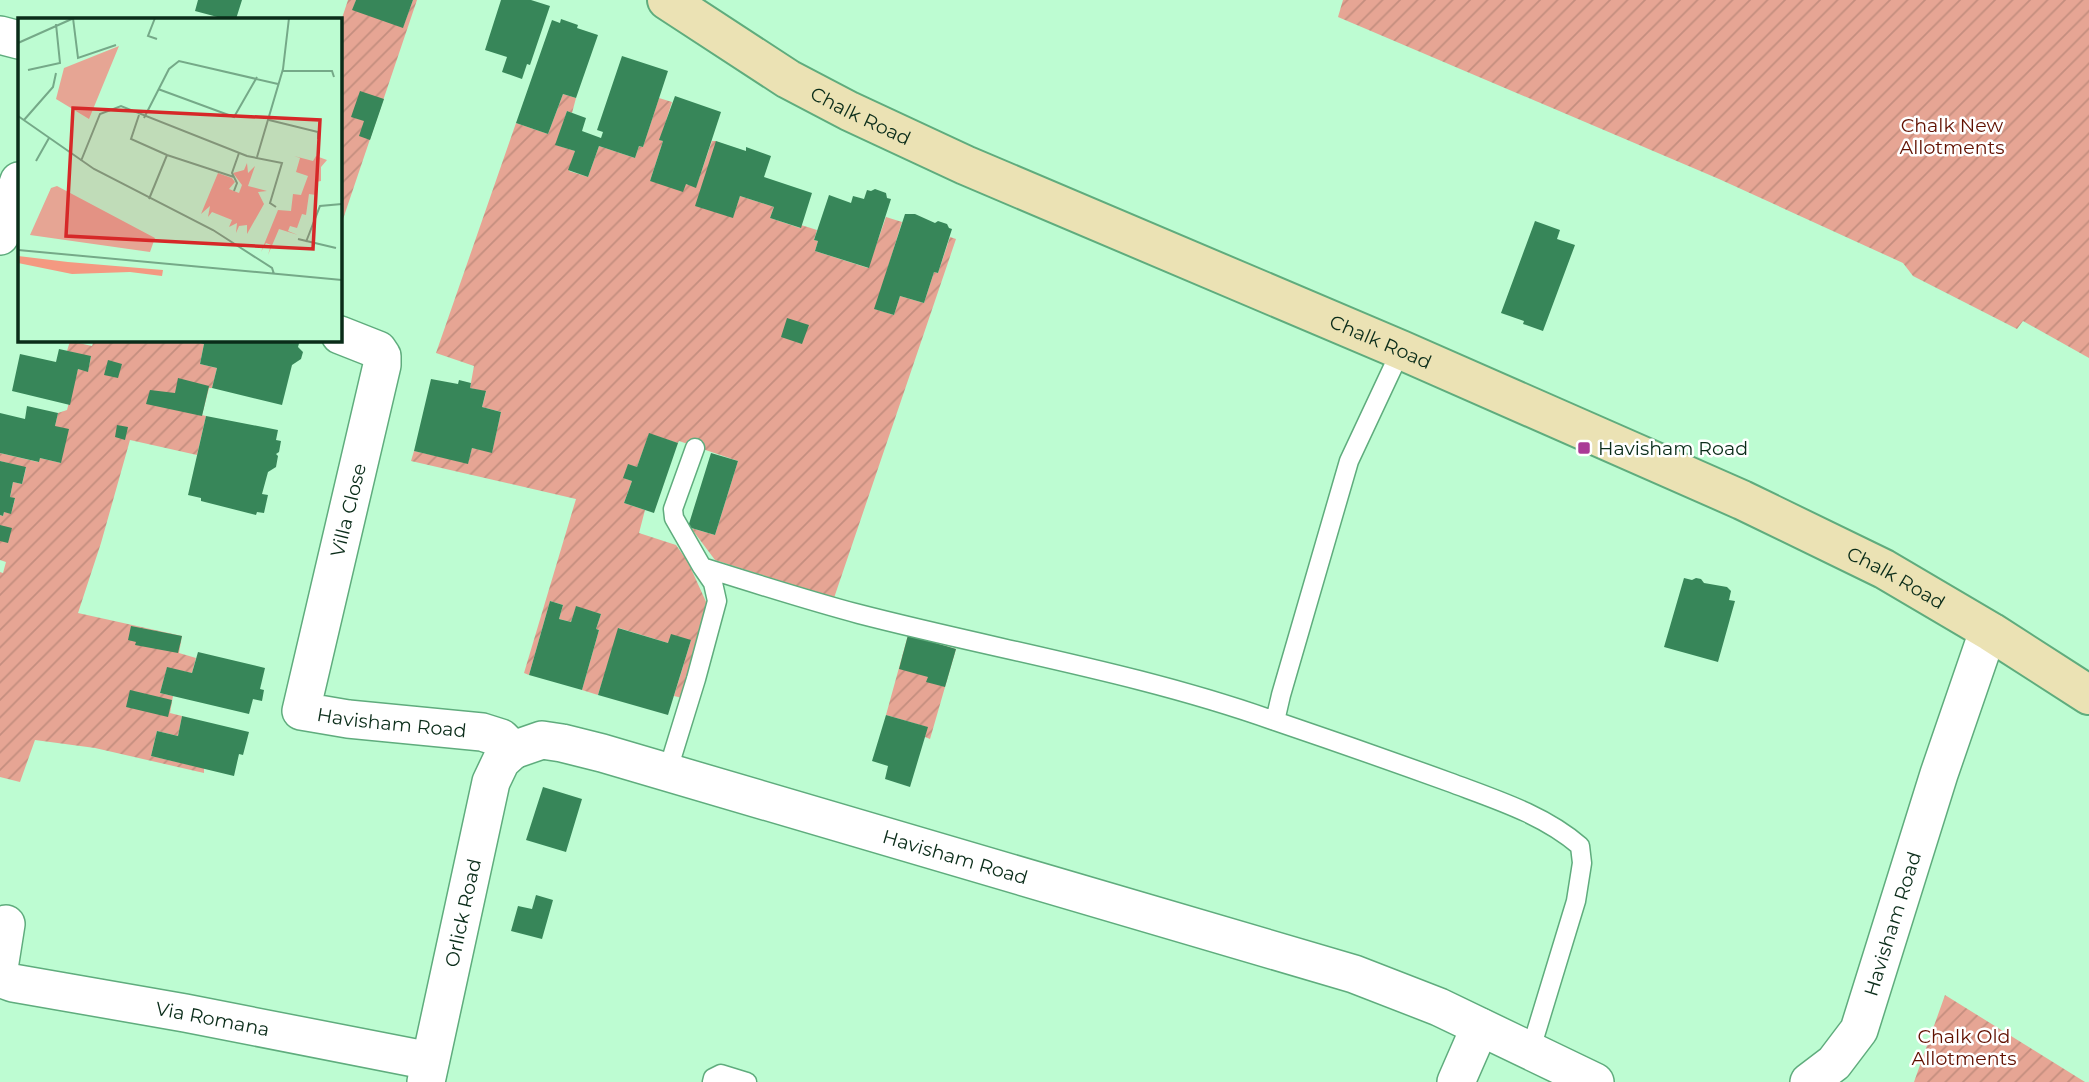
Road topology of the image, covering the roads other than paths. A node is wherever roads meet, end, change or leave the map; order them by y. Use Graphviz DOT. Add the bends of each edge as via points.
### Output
graph roads {
  1 [pos="667,0"];
  2 [pos="0,34"];
  3 [pos="18,40"];
  4 [pos="18,184"];
  5 [pos="0,236"];
  6 [pos="341,335"];
  7 [pos="1401,349"];
  8 [pos="695,448"];
  9 [pos="702,567"];
  10 [pos="1992,632"];
  11 [pos="2089,695"];
  12 [pos="301,711"];
  13 [pos="1275,721"];
  14 [pos="513,750"];
  15 [pos="667,773"];
  16 [pos="6,923"];
  17 [pos="0,962"];
  18 [pos="0,973"];
  19 [pos="1480,1027"];
  20 [pos="1530,1052"];
  21 [pos="428,1071"];
  22 [pos="712,1082"];
  23 [pos="747,1082"];
  24 [pos="1457,1082"];
  25 [pos="1595,1082"];
  26 [pos="1810,1082"];
  1 -- 7 [label="street, Chalk Road" via="788,79 849,111 965,166"];
  2 -- 3 [label="street"];
  4 -- 5 [label="street"];
  6 -- 12 [label="street, Villa Close" via="378,350 382,365"];
  7 -- 10 [label="street, Chalk Road" via="1742,500 1884,569"];
  7 -- 13 [label="lane" via="1349,461"];
  8 -- 9 [label="lane" via="673,514"];
  9 -- 13 [label="lane" via="859,614 1100,670"];
  9 -- 15 [label="lane" via="716,590 716,609"];
  10 -- 11 [label="street, Chalk Road"];
  10 -- 26 [label="street, Havisham Road" via="1983,646 1858,1030 1835,1063"];
  12 -- 14 [label="street, Havisham Road" via="482,732 501,737"];
  13 -- 20 [label="lane" via="1513,806 1580,846 1583,863 1576,901"];
  14 -- 15 [label="street, Havisham Road" via="537,741 555,741"];
  14 -- 21 [label="street, Orlick Road" via="500,761 491,782"];
  15 -- 19 [label="street, Havisham Road" via="1327,965 1413,996"];
  16 -- 17 [label="street"];
  18 -- 21 [label="street, Via Romana" via="13,983 185,1013"];
  19 -- 20 [label="street, Havisham Road"];
  19 -- 24 [label="street"];
  20 -- 25 [label="street, Havisham Road"];
  22 -- 23 [label="lane" via="721,1074"];
}
